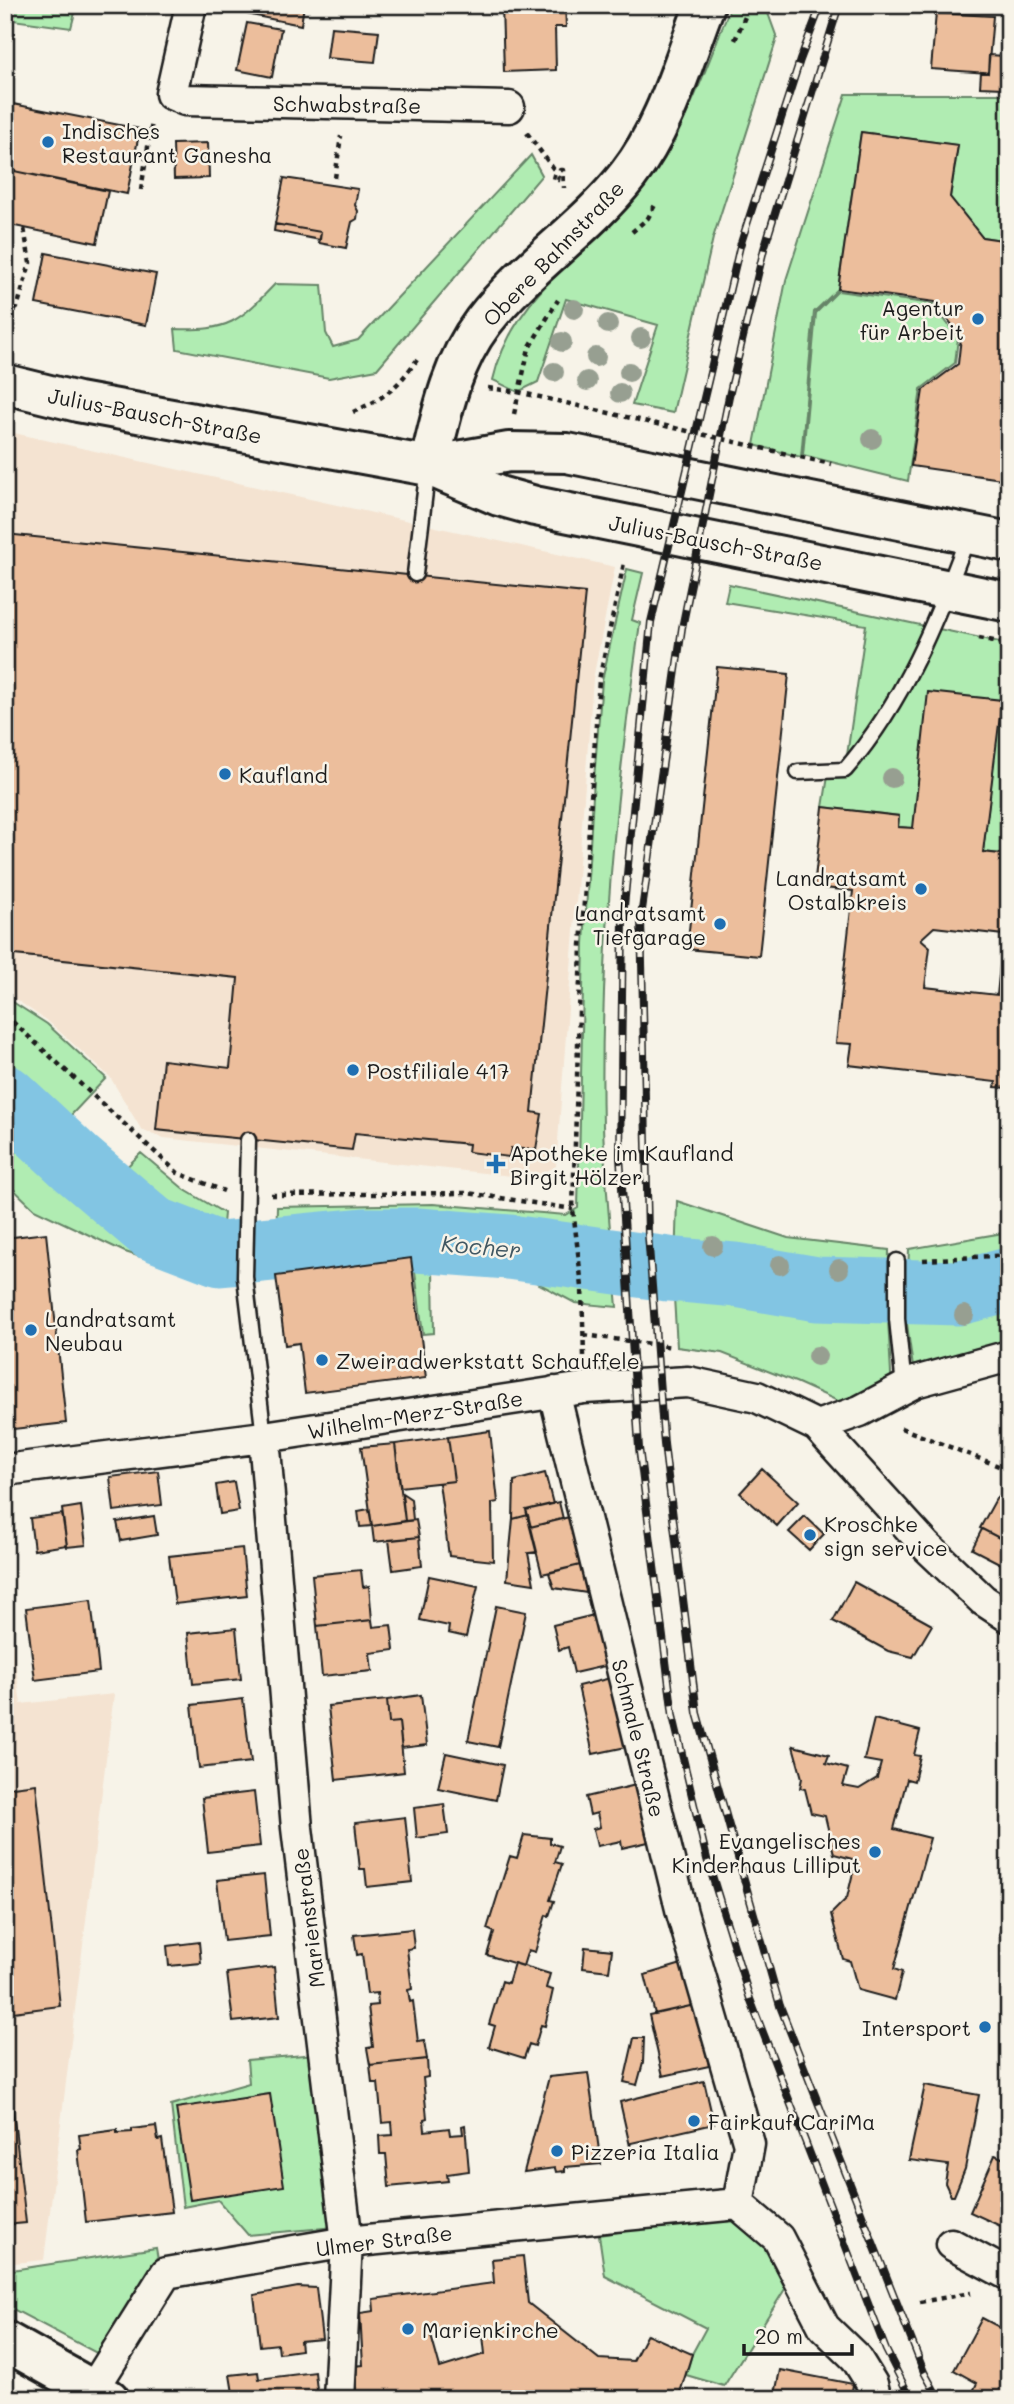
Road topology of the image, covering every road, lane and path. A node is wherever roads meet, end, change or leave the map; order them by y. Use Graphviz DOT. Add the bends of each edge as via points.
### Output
graph roads {
  1 [pos="191,5"];
  2 [pos="705,5"];
  3 [pos="346,104"];
  4 [pos="509,107"];
  5 [pos="153,116"];
  6 [pos="335,178"];
  7 [pos="573,180"];
  8 [pos="564,188"];
  9 [pos="141,190"];
  10 [pos="556,197"];
  11 [pos="24,228"];
  12 [pos="560,296"];
  13 [pos="5,315"];
  14 [pos="418,359"];
  15 [pos="407,377"];
  16 [pos="5,384"];
  17 [pos="782,453"];
  18 [pos="429,466"];
  19 [pos="969,533"];
  20 [pos="1009,542"];
  21 [pos="624,563"];
  22 [pos="415,574"];
  23 [pos="948,588"];
  24 [pos="1009,602"];
  25 [pos="798,772"];
  26 [pos="248,1140"];
  27 [pos="1009,1255"];
  28 [pos="897,1261"];
  29 [pos="584,1335"];
  30 [pos="1009,1356"];
  31 [pos="904,1387"];
  32 [pos="554,1392"];
  33 [pos="860,1411"];
  34 [pos="817,1426"];
  35 [pos="264,1437"];
  36 [pos="5,1470"];
  37 [pos="1009,1470"];
  38 [pos="1009,1617"];
  39 [pos="738,2204"];
  40 [pos="347,2242"];
  41 [pos="951,2244"];
  42 [pos="1009,2275"];
  43 [pos="974,2293"];
  44 [pos="920,2302"];
  45 [pos="5,2341"];
  46 [pos="101,2394"];
  47 [pos="339,2399"];
  48 [pos="876,2399"];
  1 -- 3 [label="street, Schwabstraße" via="171,94 185,100"];
  2 -- 18 [label="main road, Obere Bahnstraße" via="654,134 630,173 597,211 506,296 472,340 450,383"];
  3 -- 4 [label="street, Schwabstraße"];
  3 -- 6 [label="path"];
  4 -- 8 [label="path" via="555,171 554,179 564,170"];
  5 -- 9 [label="path"];
  7 -- 8 [label="path"];
  8 -- 10 [label="path"];
  11 -- 13 [label="path" via="30,263 17,308"];
  12 -- 17 [label="path" via="529,348 518,392"];
  14 -- 15 [label="path"];
  16 -- 18 [label="main road, Julius-Bausch-Straße" via="78,402"];
  18 -- 19 [label="main road, Julius-Bausch-Straße" via="509,452 567,453"];
  18 -- 22 [label="lane"];
  18 -- 23 [label="main road, Julius-Bausch-Straße" via="535,506"];
  19 -- 20 [label="main road, Julius-Bausch-Straße"];
  19 -- 23 [label="lane"];
  21 -- 29 [label="path" via="599,680 580,960 573,1209"];
  23 -- 24 [label="main road, Julius-Bausch-Straße"];
  23 -- 25 [label="lane" via="902,691 869,743 845,770"];
  26 -- 35 [label="lane" via="245,1277"];
  27 -- 28 [label="path"];
  28 -- 31 [label="lane"];
  30 -- 31 [label="street"];
  31 -- 33 [label="street"];
  32 -- 34 [label="street, Wilhelm-Merz-Straße" via="688,1382 757,1397"];
  32 -- 35 [label="street, Wilhelm-Merz-Straße"];
  32 -- 39 [label="street, Schmale Straße" via="682,1913 749,2144"];
  33 -- 34 [label="street"];
  33 -- 37 [label="path"];
  34 -- 38 [label="street, Wilhelm-Merz-Straße" via="927,1547 983,1600"];
  35 -- 36 [label="street, Wilhelm-Merz-Straße"];
  35 -- 40 [label="street, Marienstraße" via="298,1828"];
  39 -- 40 [label="street, Ulmer Straße"];
  39 -- 48 [label="street" via="778,2238 824,2327 856,2358"];
  40 -- 46 [label="street, Ulmer Straße" via="166,2273"];
  40 -- 47 [label="street, Marienstraße"];
  41 -- 42 [label="street"];
  43 -- 44 [label="path"];
  45 -- 46 [label="main road"];
}
